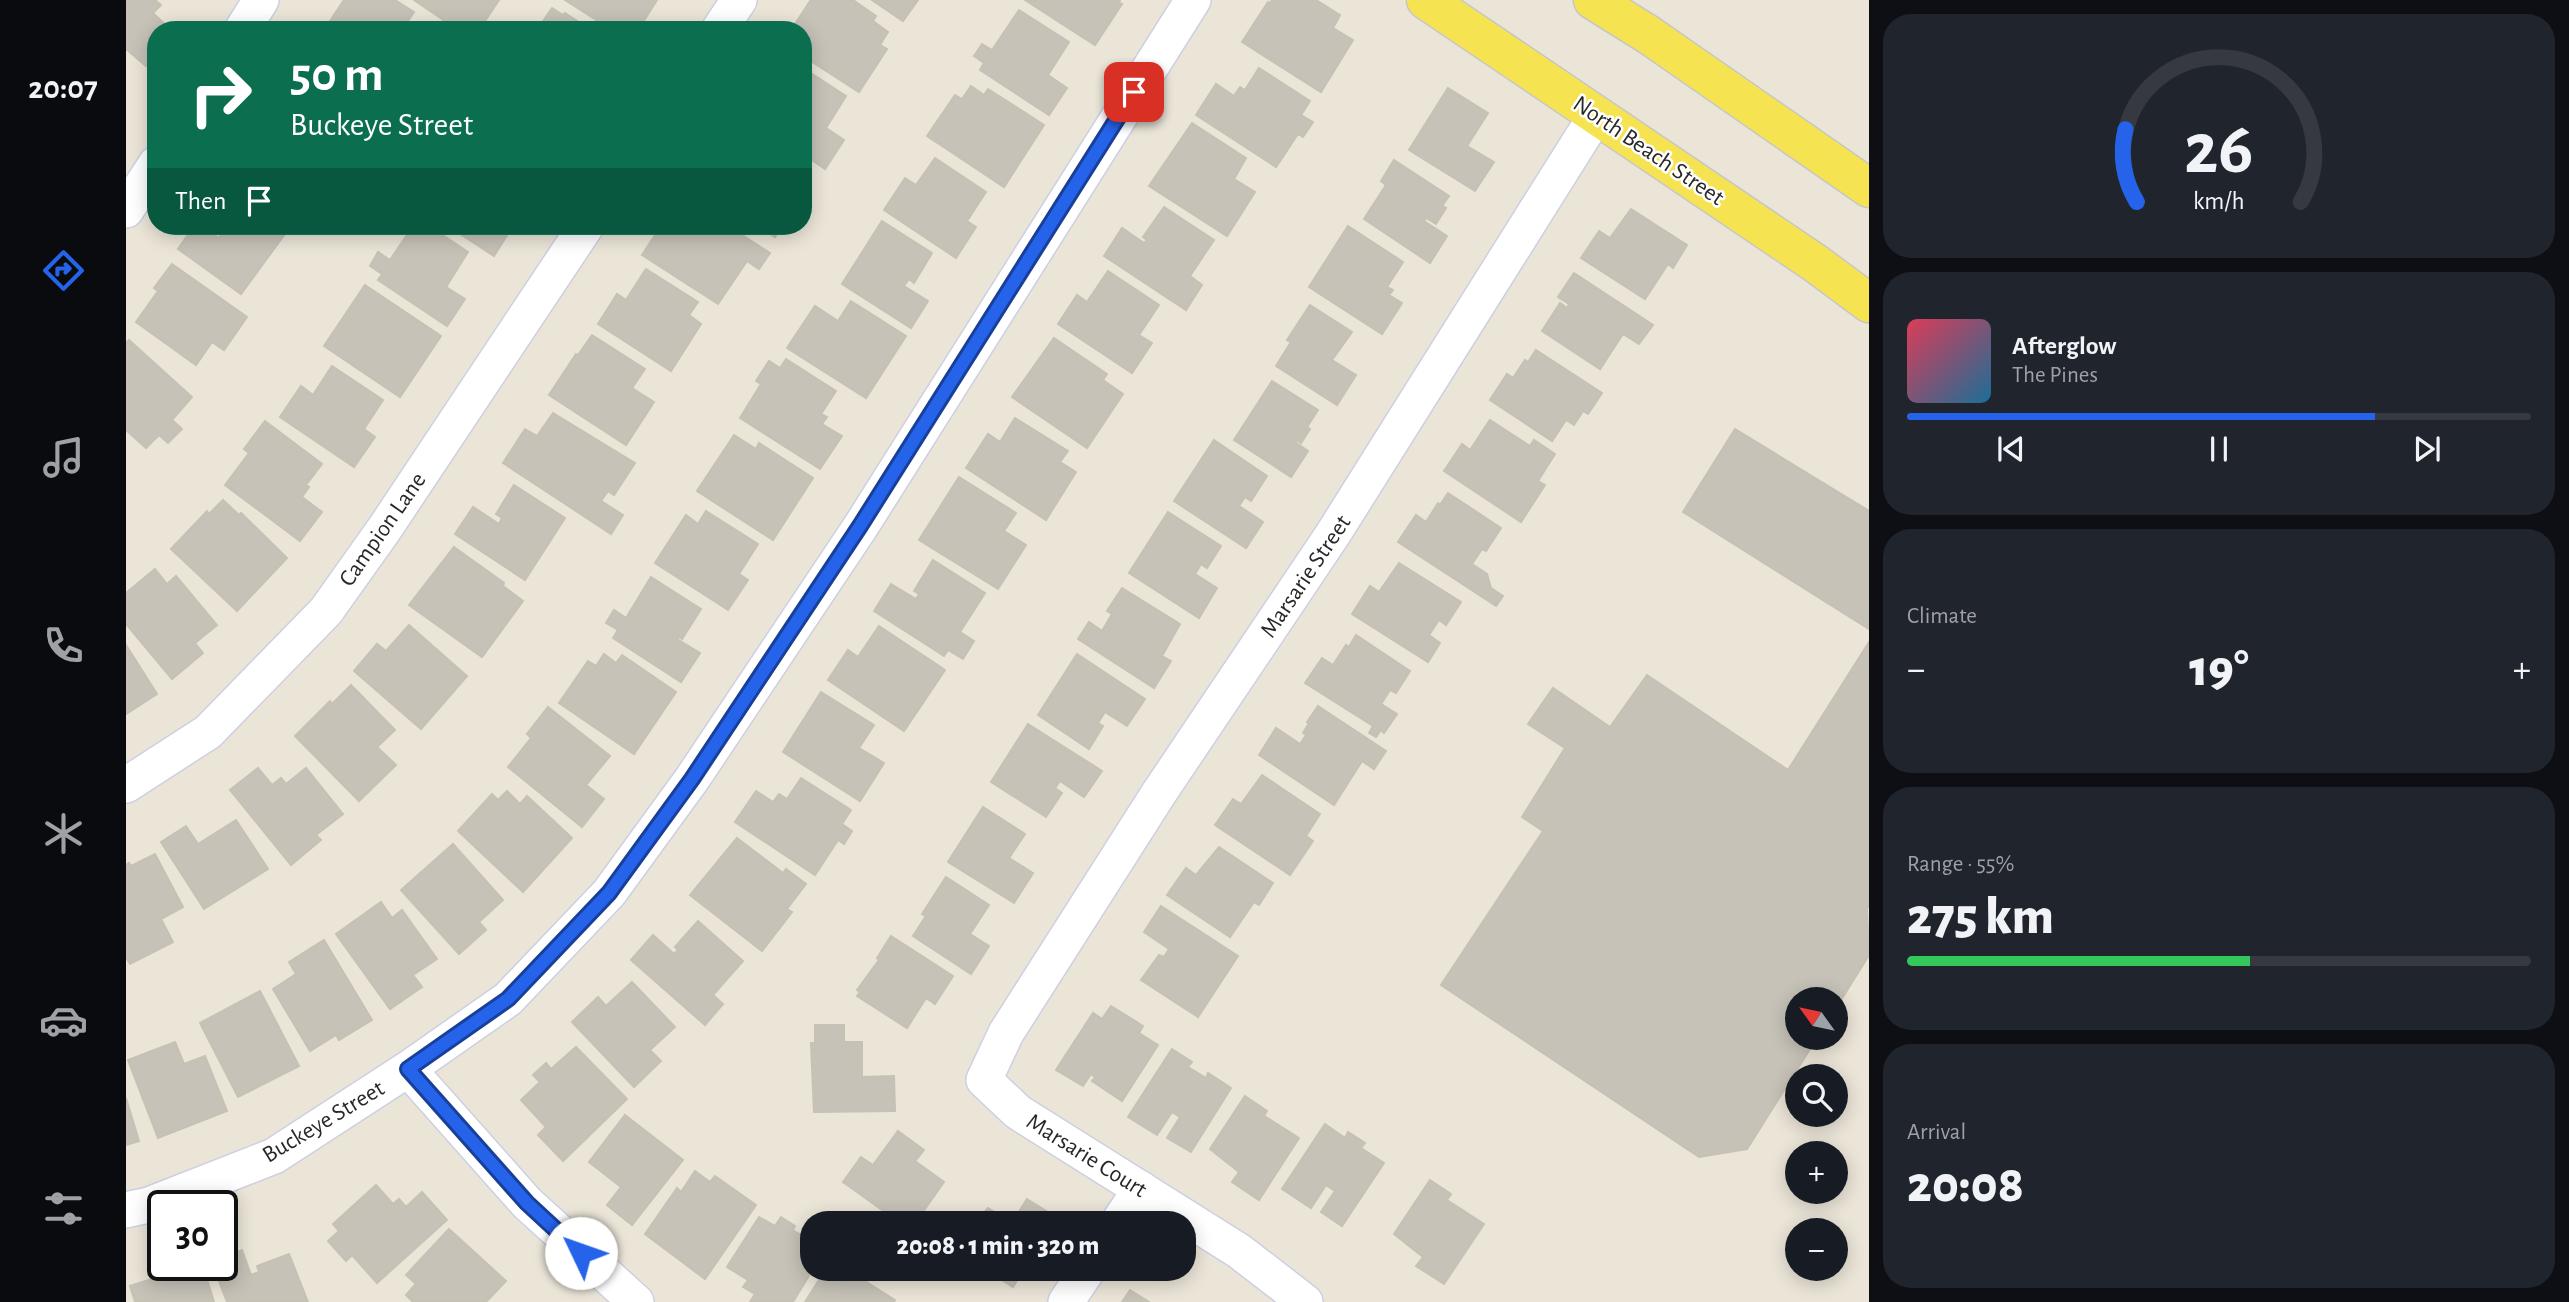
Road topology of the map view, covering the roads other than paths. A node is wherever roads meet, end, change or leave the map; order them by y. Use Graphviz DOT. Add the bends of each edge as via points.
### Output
graph roads {
  1 [pos="261,0"];
  2 [pos="738,0"];
  3 [pos="1193,0"];
  4 [pos="1426,0"];
  5 [pos="1593,0"];
  6 [pos="248,21"];
  7 [pos="725,21"];
  8 [pos="1597,114"];
  9 [pos="147,178"];
  10 [pos="1869,188"];
  11 [pos="126,210"];
  12 [pos="580,235"];
  13 [pos="1869,303"];
  14 [pos="126,785"];
  15 [pos="1006,1033"];
  16 [pos="408,1069"];
  17 [pos="1141,1189"];
  18 [pos="126,1210"];
  19 [pos="1126,1211"];
  20 [pos="1080,1281"];
  21 [pos="635,1302"];
  22 [pos="1066,1302"];
  23 [pos="1305,1302"];
  1 -- 6 [label="street"];
  2 -- 7 [label="street"];
  3 -- 16 [label="street, Buckeye Street" via="860,526 692,779 609,893 508,999"];
  4 -- 8 [label="main road, North Beach Street"];
  5 -- 10 [label="main road"];
  8 -- 13 [label="main road, North Beach Street"];
  8 -- 15 [label="street, Marsarie Street" via="1333,534 1159,793"];
  9 -- 11 [label="street"];
  12 -- 14 [label="street, Campion Lane" via="326,611 208,732"];
  15 -- 17 [label="street, Marsarie Court" via="984,1080 1018,1112"];
  16 -- 18 [label="street, Buckeye Street" via="274,1156"];
  16 -- 21 [label="street" via="527,1203"];
  17 -- 19 [label="street"];
  17 -- 23 [label="street, Marsarie Court" via="1239,1251"];
  20 -- 22 [label="street"];
}
